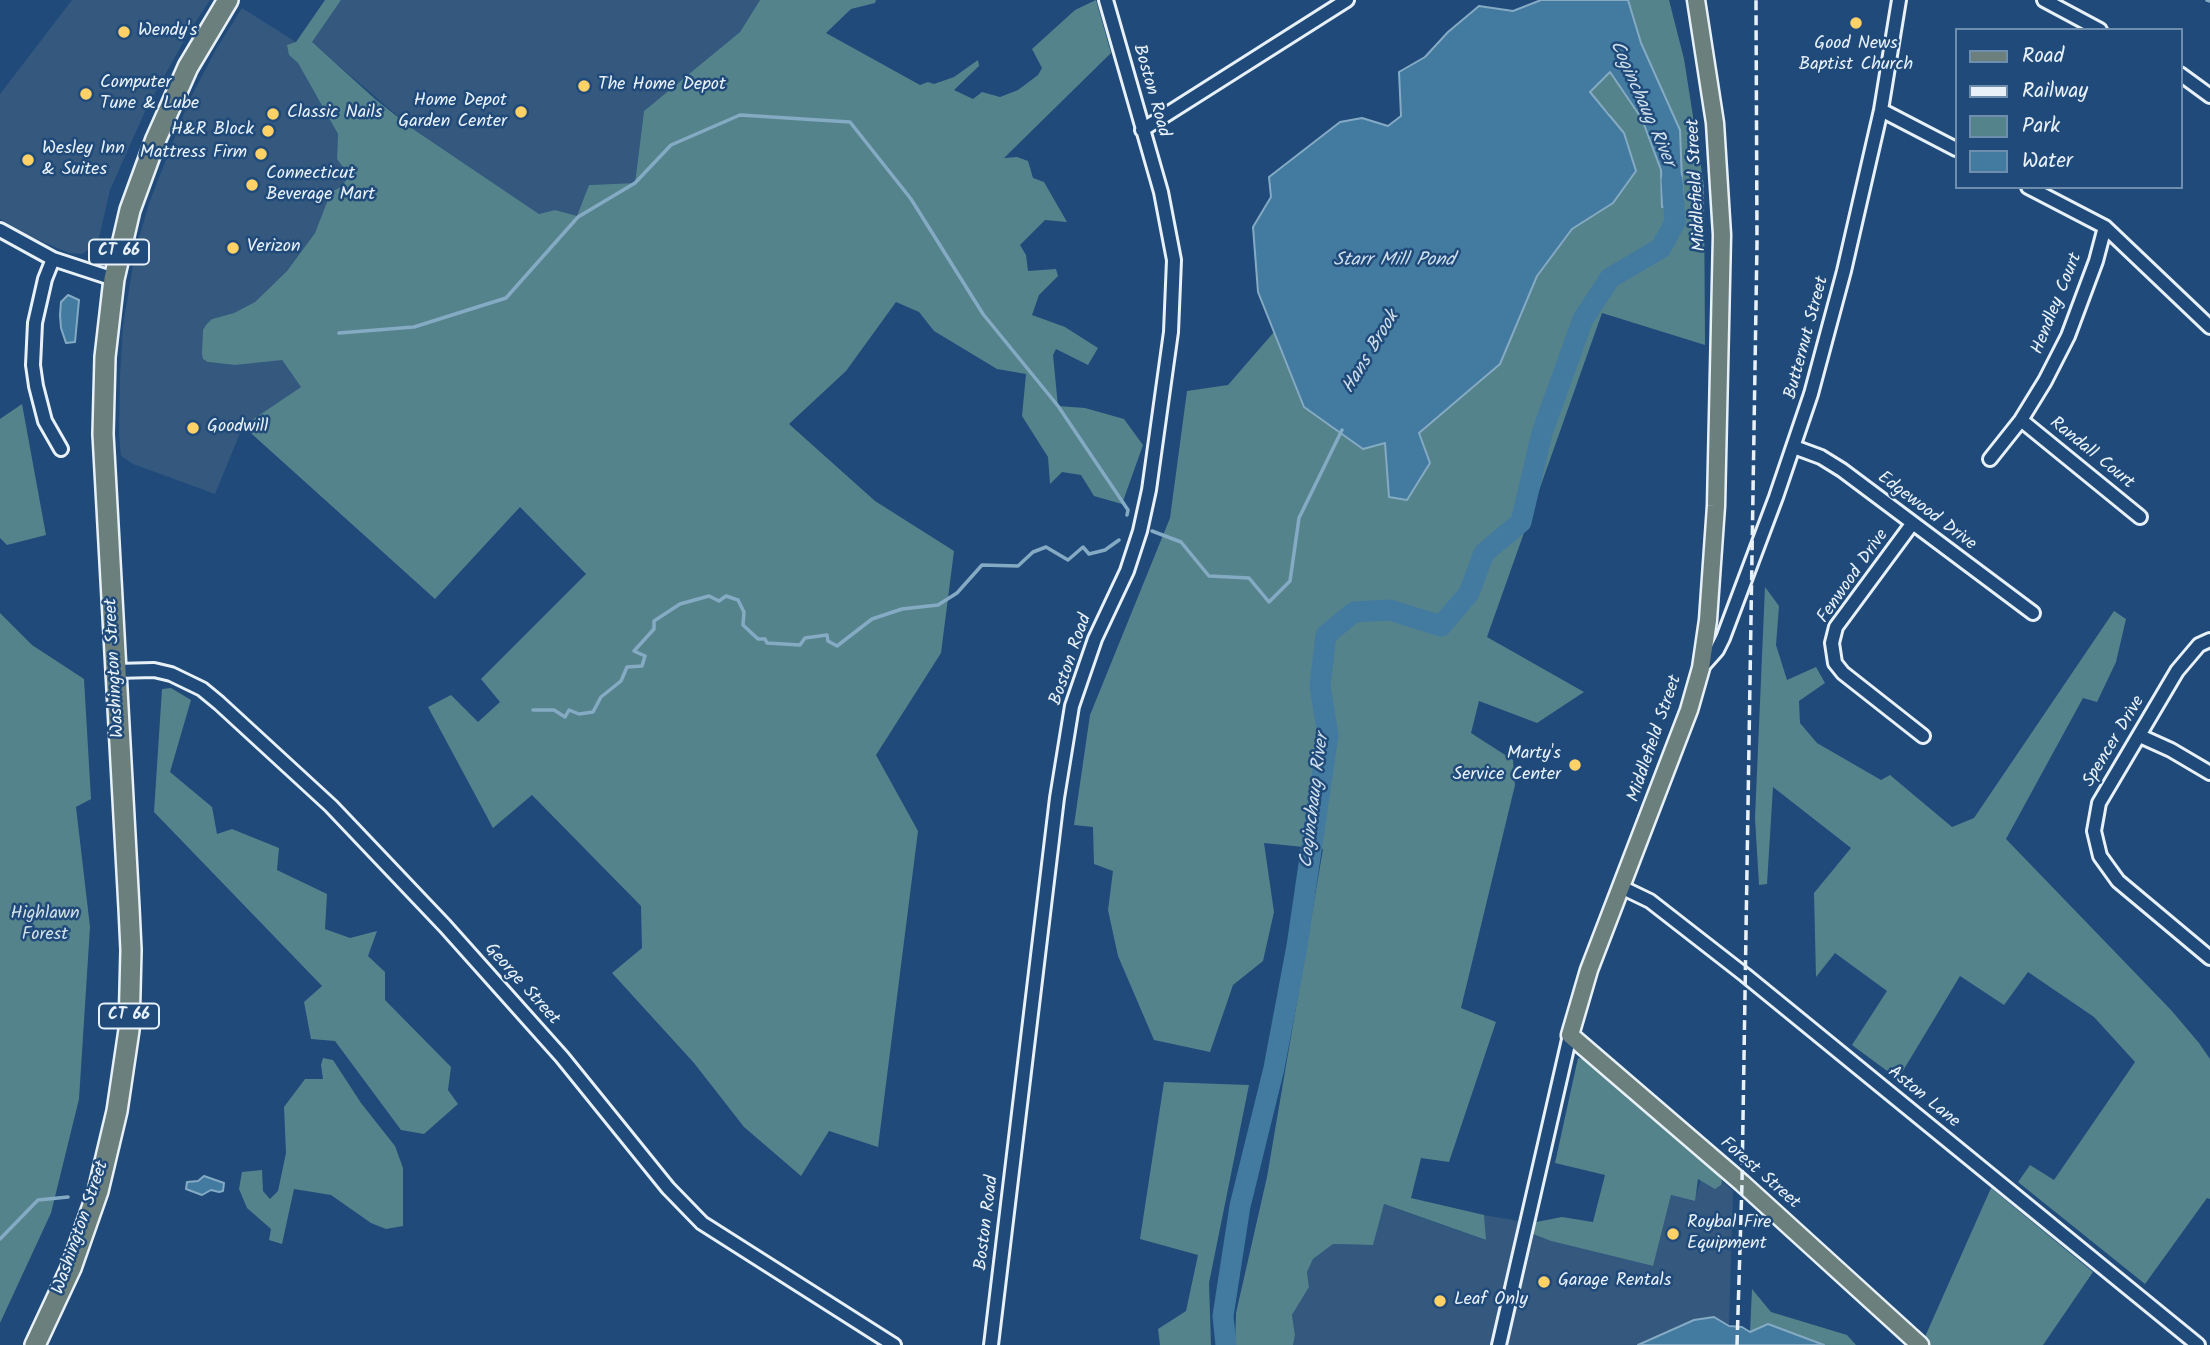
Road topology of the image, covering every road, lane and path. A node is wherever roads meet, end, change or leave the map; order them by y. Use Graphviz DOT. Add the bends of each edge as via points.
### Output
graph roads {
  1 [pos="228,0"];
  2 [pos="1106,0"];
  3 [pos="1347,0"];
  4 [pos="1696,0"];
  5 [pos="1899,0"];
  6 [pos="2044,0"];
  7 [pos="2096,28"];
  8 [pos="2182,75"];
  9 [pos="2210,96"];
  10 [pos="1881,110"];
  11 [pos="1142,130"];
  12 [pos="1954,148"];
  13 [pos="2032,189"];
  14 [pos="2105,227"];
  15 [pos="0,230"];
  16 [pos="53,259"];
  17 [pos="114,279"];
  18 [pos="2210,327"];
  19 [pos="2021,419"];
  20 [pos="1794,447"];
  21 [pos="61,449"];
  22 [pos="1990,459"];
  23 [pos="2140,517"];
  24 [pos="1912,524"];
  25 [pos="2033,613"];
  26 [pos="2210,640"];
  27 [pos="1700,668"];
  28 [pos="116,671"];
  29 [pos="1923,736"];
  30 [pos="2140,736"];
  31 [pos="2210,773"];
  32 [pos="1621,887"];
  33 [pos="2210,958"];
  34 [pos="1570,1035"];
  35 [pos="35,1345"];
  36 [pos="894,1345"];
  37 [pos="991,1345"];
  38 [pos="1499,1345"];
  39 [pos="1920,1345"];
  40 [pos="2198,1345"];
  1 -- 17 [label="highway, Washington Street / CT 66" via="188,67 156,139 130,210"];
  2 -- 11 [label="street, Boston Road"];
  3 -- 11 [label="street"];
  4 -- 27 [label="main road, Middlefield Street" via="1715,123 1722,235 1716,506"];
  5 -- 10 [label="street, Butternut Street"];
  6 -- 7 [label="street"];
  8 -- 9 [label="street"];
  10 -- 12 [label="street"];
  10 -- 20 [label="street, Butternut Street" via="1828,336"];
  11 -- 37 [label="street, Boston Road" via="1161,192 1174,260 1171,332 1140,530 1072,706"];
  13 -- 14 [label="street"];
  14 -- 18 [label="street"];
  14 -- 19 [label="street, Hendley Court" via="2068,336"];
  15 -- 16 [label="street"];
  16 -- 17 [label="street"];
  16 -- 21 [label="street" via="35,323 33,365 45,421"];
  17 -- 28 [label="highway, Washington Street / CT 66" via="102,406"];
  19 -- 22 [label="street, Hendley Court"];
  19 -- 23 [label="street, Randall Court"];
  20 -- 24 [label="street, Edgewood Drive" via="1842,470"];
  20 -- 27 [label="street, Butternut Street" via="1723,638"];
  24 -- 25 [label="street, Edgewood Drive"];
  24 -- 29 [label="street, Fenwood Drive" via="1836,627 1832,643 1835,663 1843,673"];
  26 -- 30 [label="street, Spencer Drive" via="2199,645 2177,671"];
  27 -- 32 [label="main road, Middlefield Street" via="1672,758"];
  28 -- 35 [label="highway, Washington Street / CT 66" via="131,950 129,1030 108,1151 89,1217"];
  28 -- 36 [label="street, George Street" via="171,674 219,703 331,806 436,916 693,1214"];
  30 -- 31 [label="street"];
  30 -- 33 [label="street, Spencer Drive" via="2099,803 2094,831 2100,856 2118,881"];
  32 -- 34 [label="main road, Middlefield Street"];
  32 -- 40 [label="street, Aston Lane" via="1650,901 1734,967"];
  34 -- 38 [label="street, Middlefield Street"];
  34 -- 39 [label="main road, Forest Street"];
}
